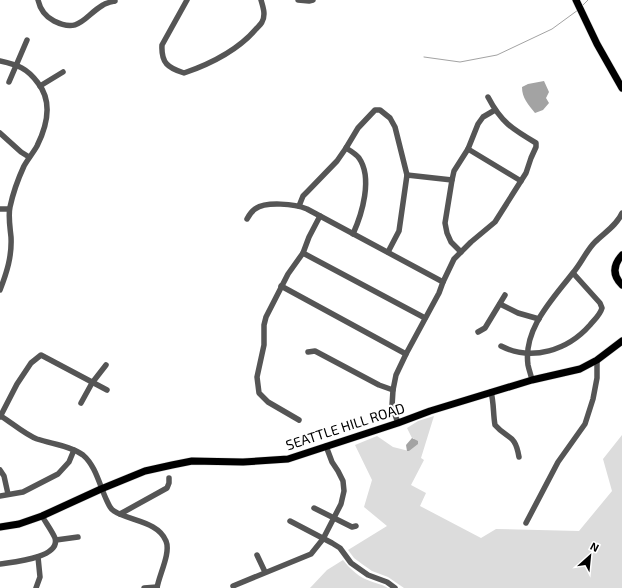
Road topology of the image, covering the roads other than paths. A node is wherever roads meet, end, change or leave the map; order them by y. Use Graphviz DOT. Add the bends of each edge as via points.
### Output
graph roads {
  1 [pos="38,0"];
  2 [pos="187,0"];
  3 [pos="261,0"];
  4 [pos="298,0"];
  5 [pos="313,0"];
  6 [pos="576,0"];
  7 [pos="115,1"];
  8 [pos="27,40"];
  9 [pos="0,61"];
  10 [pos="16,64"];
  11 [pos="63,72"];
  12 [pos="8,82"];
  13 [pos="40,86"];
  14 [pos="622,88"];
  15 [pos="488,97"];
  16 [pos="495,110"];
  17 [pos="0,133"];
  18 [pos="346,148"];
  19 [pos="468,149"];
  20 [pos="29,157"];
  21 [pos="408,175"];
  22 [pos="452,180"];
  23 [pos="521,181"];
  24 [pos="299,206"];
  25 [pos="0,209"];
  26 [pos="9,209"];
  27 [pos="622,213"];
  28 [pos="320,216"];
  29 [pos="247,219"];
  30 [pos="353,234"];
  31 [pos="388,252"];
  32 [pos="461,252"];
  33 [pos="304,253"];
  34 [pos="622,255"];
  35 [pos="573,273"];
  36 [pos="2,277"];
  37 [pos="443,282"];
  38 [pos="622,285"];
  39 [pos="281,286"];
  40 [pos="0,290"];
  41 [pos="505,295"];
  42 [pos="500,304"];
  43 [pos="425,318"];
  44 [pos="539,319"];
  45 [pos="478,332"];
  46 [pos="622,341"];
  47 [pos="502,346"];
  48 [pos="308,352"];
  49 [pos="528,353"];
  50 [pos="406,354"];
  51 [pos="597,360"];
  52 [pos="106,365"];
  53 [pos="532,380"];
  54 [pos="92,383"];
  55 [pos="107,390"];
  56 [pos="393,390"];
  57 [pos="491,392"];
  58 [pos="81,403"];
  59 [pos="1,417"];
  60 [pos="299,420"];
  61 [pos="398,423"];
  62 [pos="326,446"];
  63 [pos="74,450"];
  64 [pos="519,457"];
  65 [pos="0,470"];
  66 [pos="169,478"];
  67 [pos="101,489"];
  68 [pos="8,494"];
  69 [pos="0,496"];
  70 [pos="314,508"];
  71 [pos="120,514"];
  72 [pos="42,516"];
  73 [pos="334,519"];
  74 [pos="290,521"];
  75 [pos="526,523"];
  76 [pos="356,526"];
  77 [pos="0,527"];
  78 [pos="78,537"];
  79 [pos="323,539"];
  80 [pos="56,540"];
  81 [pos="257,555"];
  82 [pos="38,557"];
  83 [pos="0,564"];
  84 [pos="265,572"];
  85 [pos="233,586"];
  86 [pos="36,588"];
  87 [pos="144,588"];
  88 [pos="157,588"];
  89 [pos="395,588"];
  1 -- 7 [label="street" via="41,10 49,18 65,26 73,26 87,19 102,6"];
  2 -- 3 [label="street" via="162,45 164,61 176,71 184,73 231,51 246,39 262,22 264,12"];
  4 -- 5 [label="street"];
  6 -- 14 [label="main road"];
  8 -- 10 [label="street"];
  9 -- 10 [label="street"];
  10 -- 12 [label="street"];
  10 -- 13 [label="street" via="32,75"];
  11 -- 13 [label="street"];
  13 -- 20 [label="street" via="47,103 46,124"];
  15 -- 16 [label="street"];
  16 -- 19 [label="street" via="478,124"];
  16 -- 23 [label="street" via="506,124 536,143"];
  17 -- 20 [label="street"];
  18 -- 21 [label="street" via="358,128 375,110 380,110 390,118 395,127"];
  18 -- 24 [label="street" via="303,196"];
  18 -- 30 [label="street" via="358,156 367,179 360,218"];
  19 -- 22 [label="street" via="454,171"];
  19 -- 23 [label="street"];
  20 -- 26 [label="street" via="14,190"];
  21 -- 22 [label="street"];
  21 -- 31 [label="street" via="399,231"];
  22 -- 32 [label="street" via="445,223 451,242"];
  23 -- 32 [label="street" via="495,222"];
  24 -- 28 [label="street"];
  24 -- 29 [label="street" via="263,206 255,209"];
  25 -- 26 [label="street"];
  26 -- 36 [label="street" via="11,252 9,264"];
  27 -- 35 [label="street" via="594,243"];
  28 -- 30 [label="street"];
  28 -- 33 [label="street" via="308,237"];
  30 -- 31 [label="street"];
  31 -- 37 [label="street"];
  32 -- 37 [label="street"];
  33 -- 39 [label="street"];
  33 -- 43 [label="street"];
  34 -- 38 [label="main road" via="616,262 615,270 617,280"];
  35 -- 44 [label="street"];
  35 -- 49 [label="street" via="600,303 600,314 584,332 562,347"];
  36 -- 40 [label="street"];
  37 -- 43 [label="street"];
  39 -- 50 [label="street"];
  39 -- 60 [label="street" via="264,325 264,345 257,377 259,393 268,402"];
  41 -- 42 [label="street"];
  42 -- 44 [label="street" via="518,314"];
  42 -- 45 [label="street" via="485,328"];
  43 -- 50 [label="street"];
  44 -- 49 [label="street"];
  46 -- 51 [label="main road, SEATTLE HILL ROAD"];
  47 -- 49 [label="street"];
  48 -- 56 [label="street" via="315,351"];
  49 -- 53 [label="street"];
  50 -- 56 [label="street" via="396,375"];
  51 -- 53 [label="main road, SEATTLE HILL ROAD" via="580,369"];
  51 -- 75 [label="street" via="597,378 585,424 558,462"];
  52 -- 54 [label="street"];
  53 -- 57 [label="main road, SEATTLE HILL ROAD"];
  54 -- 55 [label="street"];
  54 -- 58 [label="street"];
  54 -- 59 [label="street" via="41,355 31,363 20,379"];
  56 -- 61 [label="street" via="392,406"];
  57 -- 61 [label="main road, SEATTLE HILL ROAD"];
  57 -- 64 [label="street" via="495,425 517,445"];
  59 -- 63 [label="street" via="36,438"];
  61 -- 62 [label="main road, SEATTLE HILL ROAD"];
  62 -- 67 [label="main road, SEATTLE HILL ROAD" via="288,458 242,462 192,461 145,471"];
  62 -- 73 [label="street" via="344,486 341,504"];
  63 -- 67 [label="street" via="83,455 92,466"];
  63 -- 68 [label="street" via="69,462 58,474 23,492"];
  65 -- 68 [label="street"];
  66 -- 71 [label="street" via="167,488"];
  67 -- 71 [label="street" via="112,510"];
  67 -- 72 [label="main road, SEATTLE HILL ROAD"];
  68 -- 69 [label="street"];
  70 -- 73 [label="street"];
  71 -- 88 [label="street" via="154,528 166,541 167,548"];
  72 -- 77 [label="main road, SEATTLE HILL ROAD"];
  72 -- 80 [label="street"];
  73 -- 76 [label="street" via="352,527"];
  73 -- 79 [label="street"];
  74 -- 79 [label="street"];
  78 -- 80 [label="street"];
  79 -- 84 [label="street" via="311,554"];
  79 -- 89 [label="street" via="340,548 351,563 368,575"];
  80 -- 82 [label="street" via="49,553"];
  81 -- 84 [label="street"];
  82 -- 83 [label="street"];
  82 -- 86 [label="street" via="40,577"];
  84 -- 85 [label="street"];
  87 -- 88 [label="street"];
}
